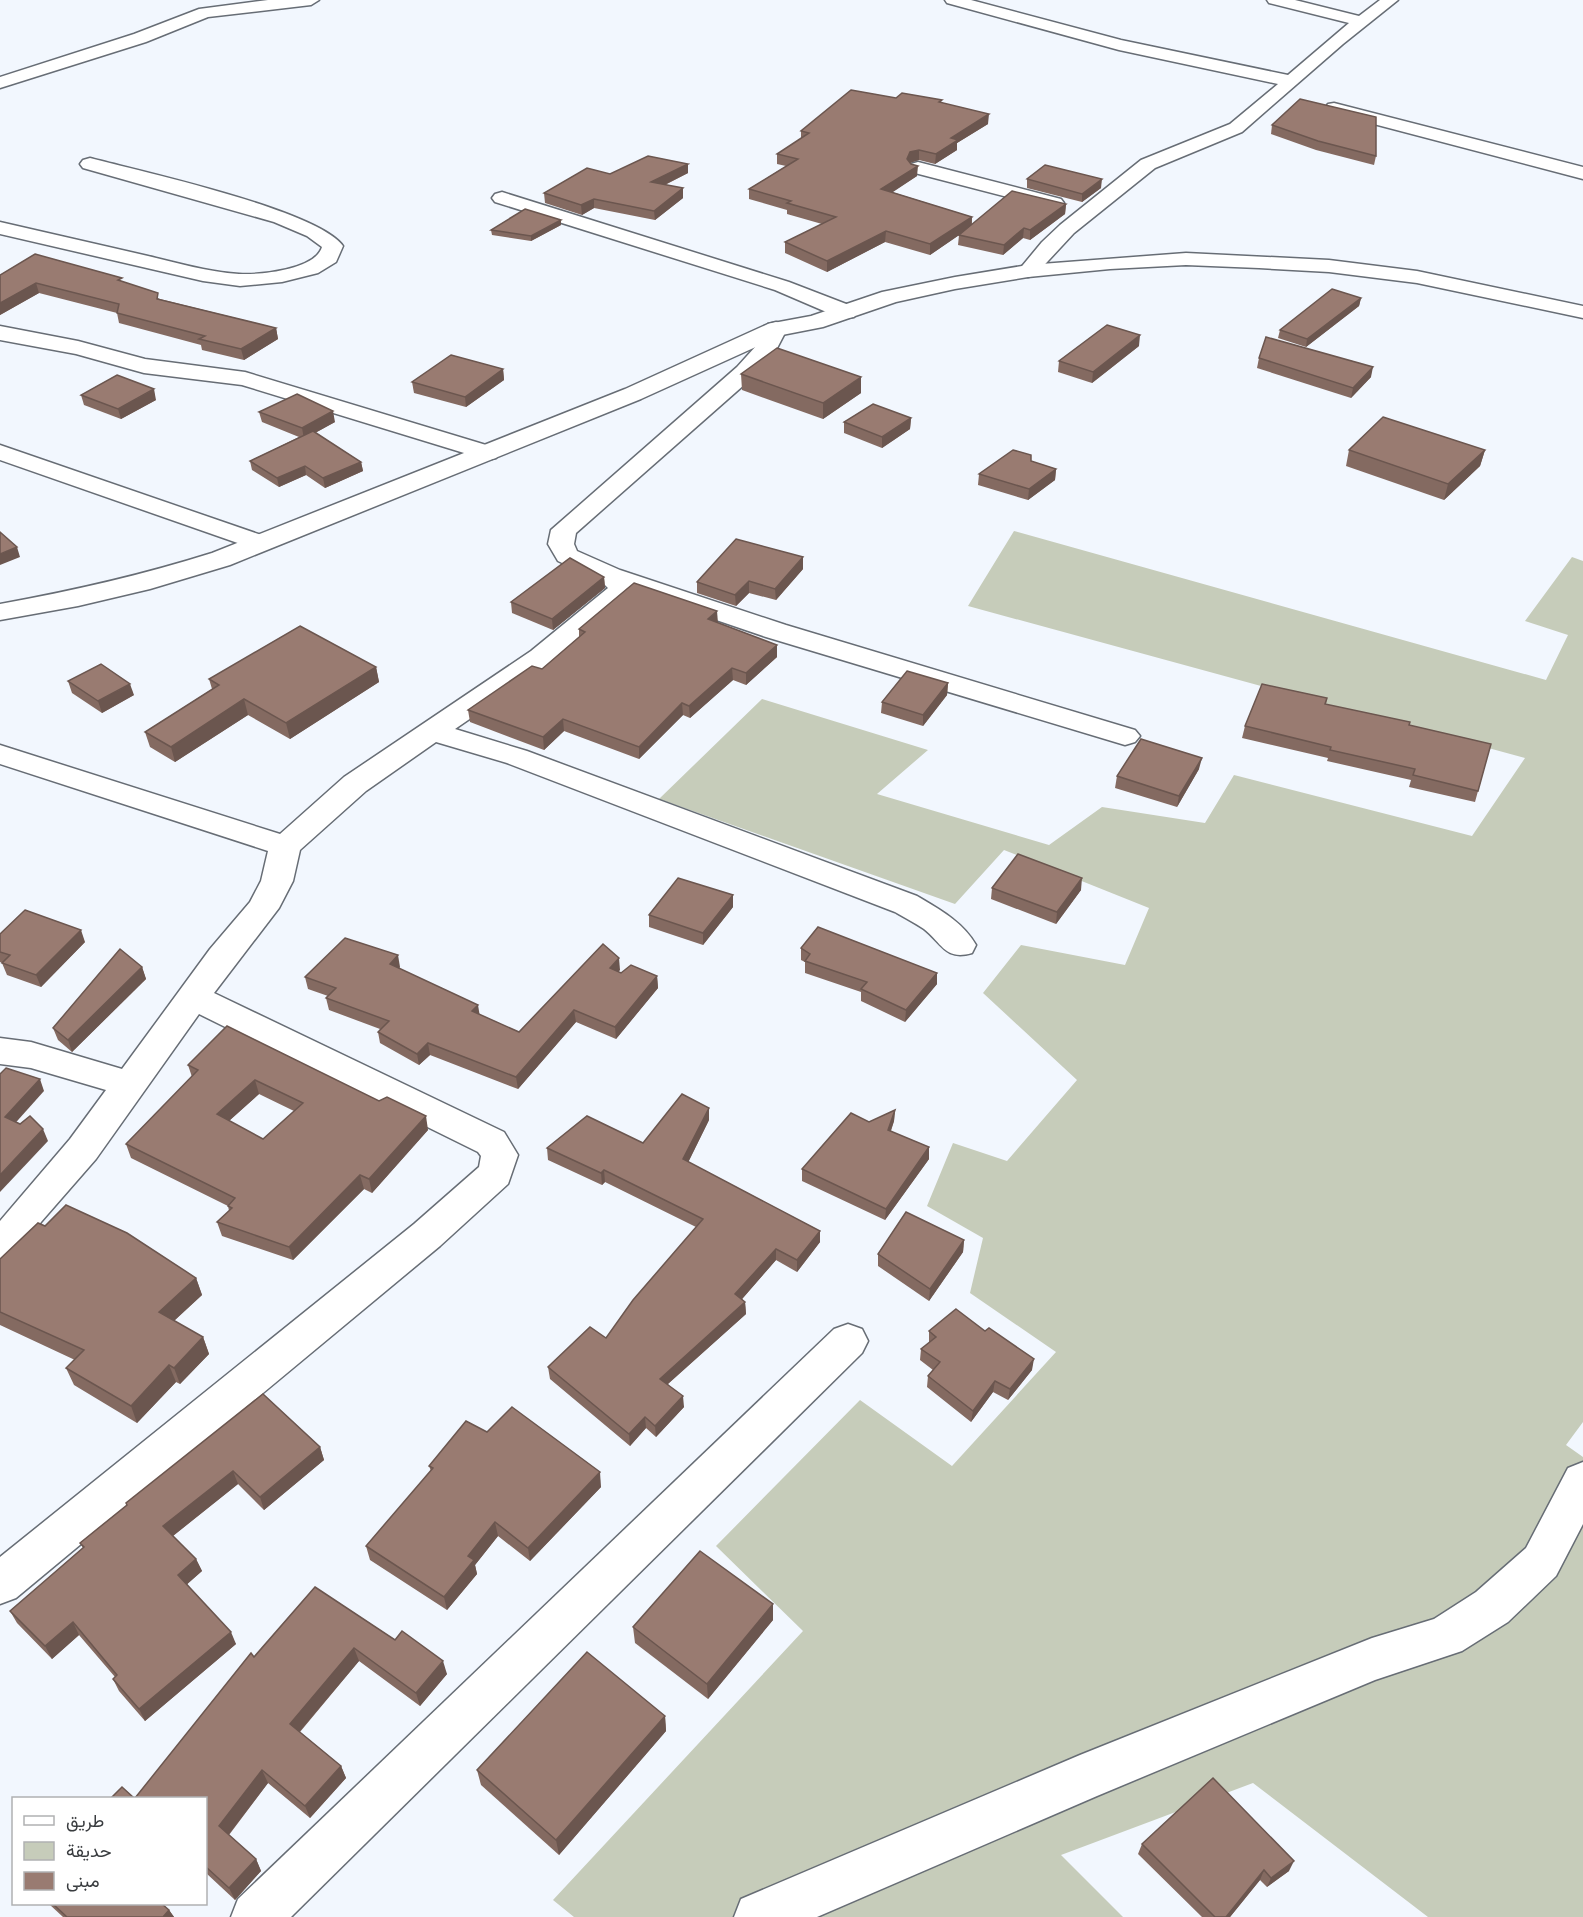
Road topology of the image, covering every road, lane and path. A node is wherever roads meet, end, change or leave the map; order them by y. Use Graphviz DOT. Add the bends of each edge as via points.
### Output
graph roads {
  1 [pos="311,0"];
  2 [pos="953,0"];
  3 [pos="1275,0"];
  4 [pos="1390,0"];
  5 [pos="1361,21"];
  6 [pos="0,83"];
  7 [pos="1284,87"];
  8 [pos="1300,99"];
  9 [pos="1322,105"];
  10 [pos="90,164"];
  11 [pos="918,168"];
  12 [pos="1583,173"];
  13 [pos="502,198"];
  14 [pos="1088,212"];
  15 [pos="0,228"];
  16 [pos="1028,271"];
  17 [pos="846,312"];
  18 [pos="1583,312"];
  19 [pos="776,329"];
  20 [pos="0,333"];
  21 [pos="0,452"];
  22 [pos="487,453"];
  23 [pos="261,543"];
  24 [pos="611,576"];
  25 [pos="0,612"];
  26 [pos="432,732"];
  27 [pos="1125,736"];
  28 [pos="0,754"];
  29 [pos="285,846"];
  30 [pos="960,945"];
  31 [pos="193,997"];
  32 [pos="0,1051"];
  33 [pos="131,1085"];
  34 [pos="0,1249"];
  35 [pos="848,1341"];
  36 [pos="1583,1481"];
  37 [pos="0,1584"];
  38 [pos="256,1917"];
  39 [pos="759,1917"];
  1 -- 6 [label="street" via="205,12 140,38"];
  2 -- 7 [label="street"];
  3 -- 5 [label="street"];
  4 -- 5 [label="street"];
  5 -- 7 [label="street"];
  7 -- 8 [label="street"];
  7 -- 14 [label="street" via="1236,128 1148,164"];
  9 -- 12 [label="street"];
  10 -- 15 [label="street" via="280,217 324,237 333,246 329,258 311,269 240,280"];
  11 -- 14 [label="street"];
  13 -- 17 [label="street" via="782,286"];
  14 -- 16 [label="street" via="1049,246"];
  16 -- 17 [label="street" via="890,297"];
  16 -- 18 [label="street" via="1186,259 1329,266 1417,277"];
  17 -- 19 [label="street"];
  19 -- 22 [label="street" via="633,394"];
  19 -- 24 [label="street" via="766,349 745,372 564,530 561,544 567,556"];
  20 -- 22 [label="street" via="144,366 245,379"];
  21 -- 23 [label="street"];
  22 -- 23 [label="street"];
  23 -- 25 [label="street" via="150,581"];
  24 -- 26 [label="street" via="623,589 541,657"];
  24 -- 27 [label="street" via="776,631"];
  26 -- 29 [label="street" via="356,784"];
  26 -- 30 [label="street" via="517,757 906,904 936,922"];
  28 -- 29 [label="street"];
  29 -- 31 [label="street" via="277,881 263,908"];
  31 -- 33 [label="street"];
  31 -- 37 [label="street" via="491,1142 500,1155 495,1173 426,1235"];
  32 -- 33 [label="street" via="31,1055"];
  33 -- 34 [label="street"];
  35 -- 38 [label="street"];
  36 -- 39 [label="street" via="1541,1562 1492,1607 1446,1636 1372,1660"];
}
